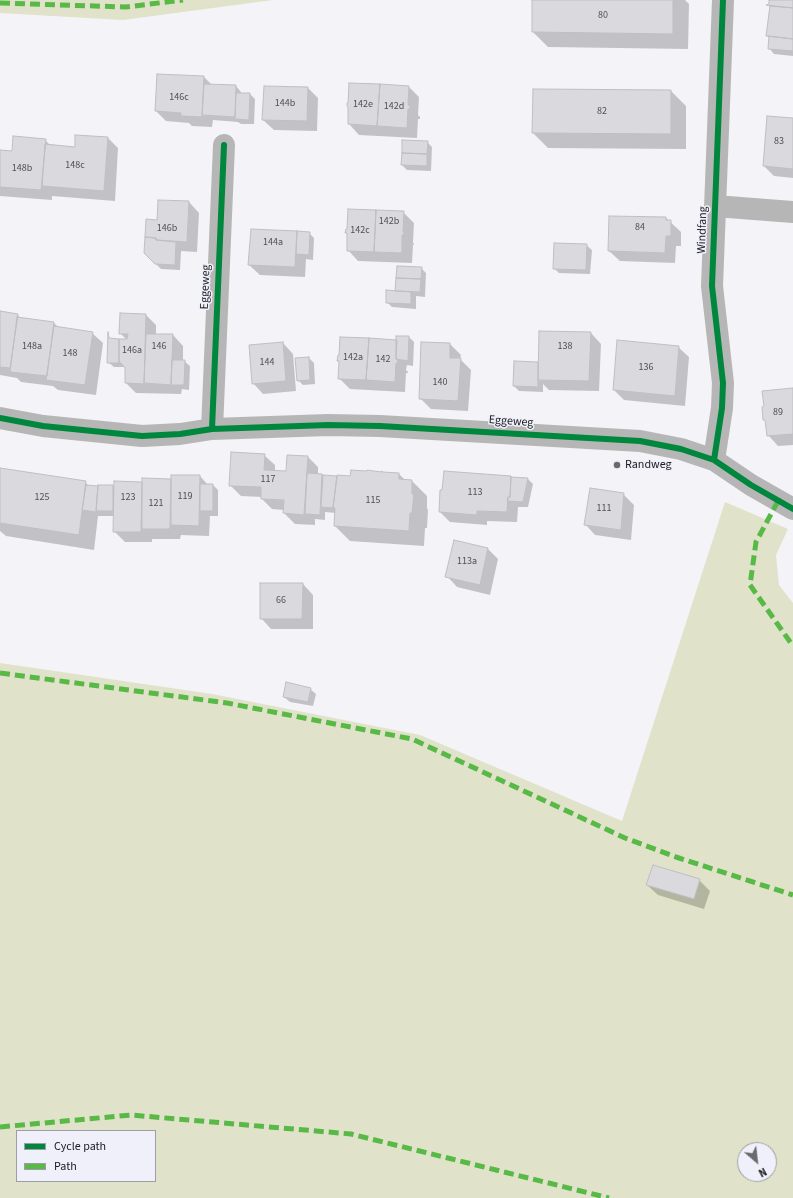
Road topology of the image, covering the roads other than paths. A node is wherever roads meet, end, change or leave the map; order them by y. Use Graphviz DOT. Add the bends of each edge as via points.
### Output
graph roads {
  1 [pos="723,0"];
  2 [pos="224,145"];
  3 [pos="715,206"];
  4 [pos="793,212"];
  5 [pos="0,418"];
  6 [pos="212,429"];
  7 [pos="714,460"];
  8 [pos="793,509"];
  1 -- 3 [label="street, Windfang"];
  2 -- 6 [label="street, Eggeweg"];
  3 -- 4 [label="street"];
  3 -- 7 [label="street, Windfang" via="712,286 724,383"];
  5 -- 6 [label="street, Eggeweg" via="44,426 142,436"];
  6 -- 7 [label="street, Eggeweg" via="380,426 640,441 682,448"];
  7 -- 8 [label="street, Eggeweg" via="751,486"];
}
